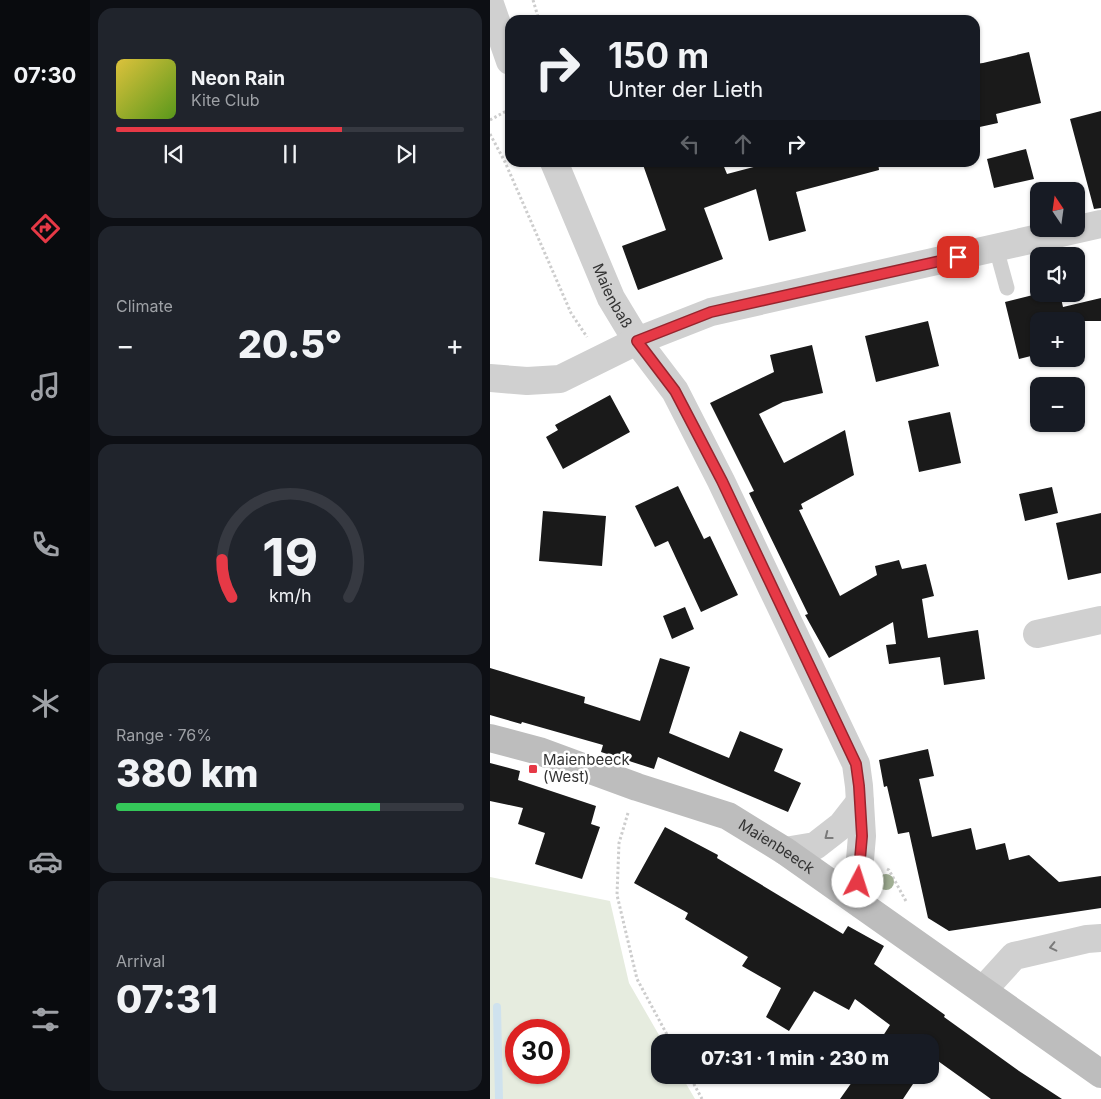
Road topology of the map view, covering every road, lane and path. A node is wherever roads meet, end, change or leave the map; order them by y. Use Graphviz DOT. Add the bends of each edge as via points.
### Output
graph roads {
  1 [pos="533,0"];
  2 [pos="490,4"];
  3 [pos="538,15"];
  4 [pos="505,47"];
  5 [pos="505,112"];
  6 [pos="490,120"];
  7 [pos="490,134"];
  8 [pos="505,162"];
  9 [pos="507,167"];
  10 [pos="556,167"];
  11 [pos="1101,224"];
  12 [pos="996,248"];
  13 [pos="1007,288"];
  14 [pos="637,341"];
  15 [pos="591,343"];
  16 [pos="490,378"];
  17 [pos="1101,620"];
  18 [pos="1037,634"];
  19 [pos="490,738"];
  20 [pos="637,787"];
  21 [pos="860,802"];
  22 [pos="785,851"];
  23 [pos="860,854"];
  24 [pos="862,905"];
  25 [pos="1101,938"];
  26 [pos="914,942"];
  27 [pos="983,990"];
  28 [pos="667,1034"];
  29 [pos="1101,1074"];
  30 [pos="694,1084"];
  31 [pos="702,1099"];
  1 -- 3 [label="path"];
  2 -- 4 [label="street"];
  5 -- 6 [label="path"];
  7 -- 8 [label="path"];
  9 -- 15 [label="path" via="571,313"];
  10 -- 14 [label="street, Maienbaß" via="611,298"];
  11 -- 12 [label="street"];
  12 -- 13 [label="lane"];
  12 -- 14 [label="street" via="711,312"];
  14 -- 16 [label="street" via="560,379"];
  14 -- 21 [label="street, Maienbaß" via="675,391 722,481 856,764"];
  17 -- 18 [label="street"];
  19 -- 20 [label="street, Maienbeeck" via="539,751"];
  20 -- 22 [label="street, Maienbeeck" via="728,816"];
  20 -- 28 [label="path" via="619,843 617,895 637,980"];
  21 -- 22 [label="street, one-way" via="842,826 815,846"];
  21 -- 23 [label="street, Maienbaß"];
  22 -- 24 [label="street, Maienbeeck"];
  23 -- 24 [label="street, Maienbaß" via="858,882"];
  23 -- 26 [label="path" via="888,870 912,913"];
  24 -- 26 [label="street, Maienbeeck"];
  25 -- 27 [label="street, one-way" via="1014,956"];
  26 -- 27 [label="street, Maienbeeck"];
  27 -- 29 [label="street, Maienbeeck"];
  30 -- 31 [label="path"];
}
